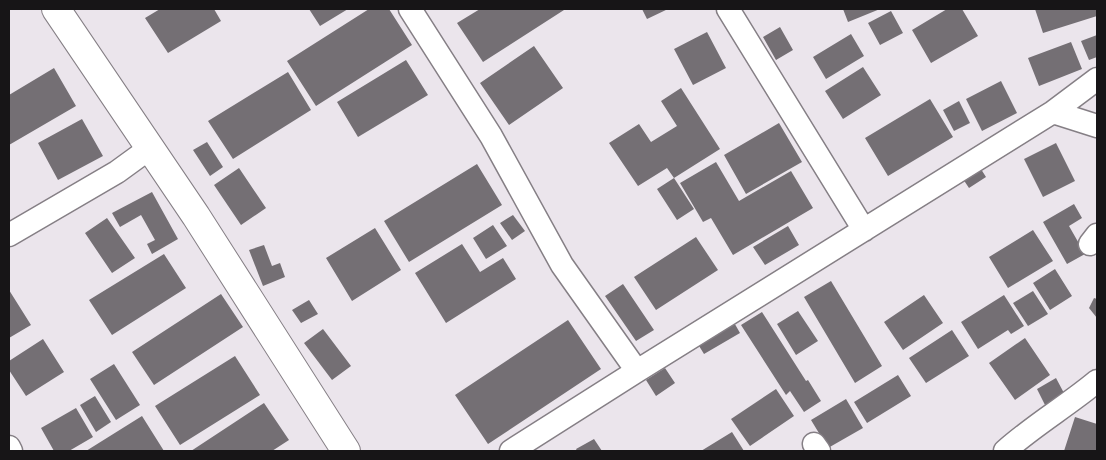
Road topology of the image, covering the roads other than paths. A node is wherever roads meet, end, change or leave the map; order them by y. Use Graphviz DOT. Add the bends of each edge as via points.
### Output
graph roads {
  1 [pos="56,9"];
  2 [pos="410,9"];
  3 [pos="728,9"];
  4 [pos="1097,79"];
  5 [pos="1053,112"];
  6 [pos="1097,126"];
  7 [pos="150,148"];
  8 [pos="864,230"];
  9 [pos="9,235"];
  10 [pos="637,370"];
  11 [pos="1097,381"];
  12 [pos="9,447"];
  13 [pos="11,451"];
  14 [pos="346,451"];
  15 [pos="510,451"];
  16 [pos="1005,451"];
  1 -- 7 [label="street"];
  2 -- 10 [label="street" via="490,136 562,265"];
  3 -- 8 [label="street"];
  4 -- 5 [label="street"];
  5 -- 6 [label="street"];
  5 -- 8 [label="street"];
  7 -- 9 [label="street" via="117,172"];
  7 -- 14 [label="street"];
  8 -- 10 [label="street"];
  10 -- 15 [label="street"];
  11 -- 16 [label="street"];
  12 -- 13 [label="street"];
}
